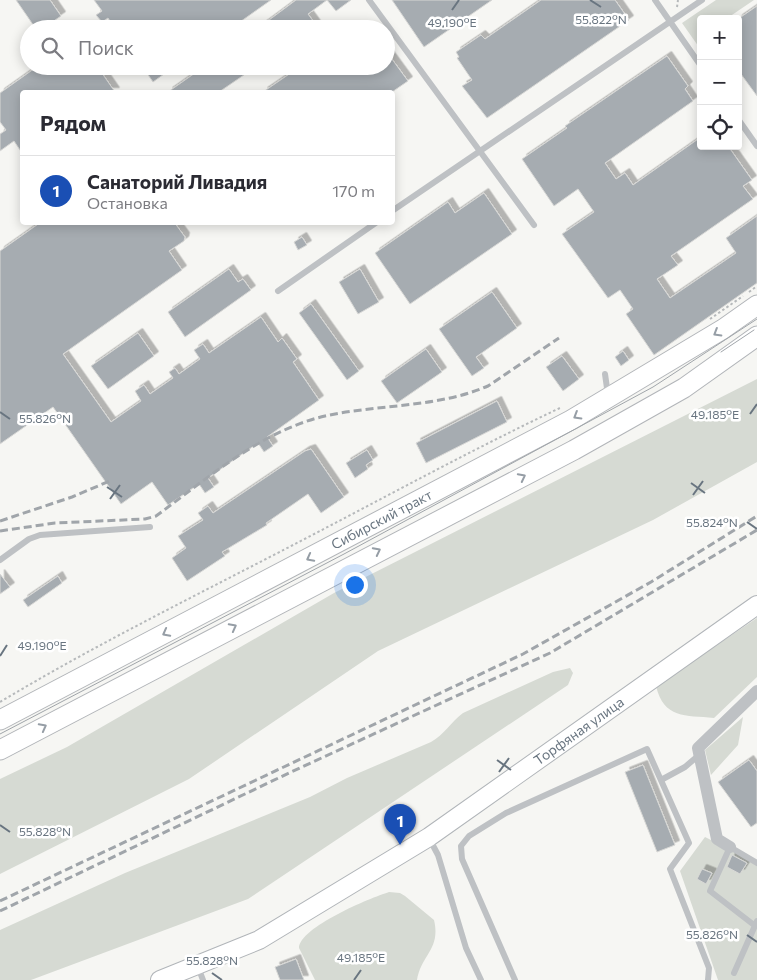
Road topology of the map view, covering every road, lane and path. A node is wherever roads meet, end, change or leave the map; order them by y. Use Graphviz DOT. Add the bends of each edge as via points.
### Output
graph roads {
  1 [pos="369,0"];
  2 [pos="655,0"];
  3 [pos="702,0"];
  4 [pos="384,20"];
  5 [pos="670,22"];
  6 [pos="395,35"];
  7 [pos="697,60"];
  8 [pos="742,125"];
  9 [pos="757,146"];
  10 [pos="480,151"];
  11 [pos="395,209"];
  12 [pos="373,225"];
  13 [pos="534,225"];
  14 [pos="757,286"];
  15 [pos="278,291"];
  16 [pos="757,305"];
  17 [pos="704,323"];
  18 [pos="757,336"];
  19 [pos="605,374"];
  20 [pos="609,397"];
  21 [pos="563,407"];
  22 [pos="150,527"];
  23 [pos="0,560"];
  24 [pos="757,605"];
  25 [pos="757,691"];
  26 [pos="0,702"];
  27 [pos="0,720"];
  28 [pos="0,750"];
  29 [pos="699,755"];
  30 [pos="661,780"];
  31 [pos="429,837"];
  32 [pos="730,846"];
  33 [pos="757,863"];
  34 [pos="755,923"];
  35 [pos="200,973"];
  36 [pos="734,973"];
  37 [pos="160,980"];
  38 [pos="481,980"];
  39 [pos="515,980"];
  40 [pos="708,980"];
  1 -- 4 [label="lane"];
  2 -- 5 [label="lane"];
  3 -- 5 [label="lane"];
  5 -- 7 [label="lane"];
  5 -- 10 [label="lane"];
  6 -- 10 [label="lane"];
  8 -- 9 [label="lane"];
  10 -- 11 [label="lane"];
  10 -- 13 [label="lane"];
  12 -- 15 [label="lane"];
  14 -- 17 [label="path"];
  16 -- 20 [label="main road, Сибирский тракт, one-way"];
  28 -- 18 [label="main road, Сибирский тракт, one-way" via="574,450 684,388"];
  19 -- 20 [label="lane"];
  20 -- 27 [label="main road, Сибирский тракт, one-way" via="571,420"];
  21 -- 26 [label="path" via="245,570"];
  22 -- 23 [label="lane" via="40,535"];
  24 -- 31 [label="street, Торфяная улица"];
  25 -- 29 [label="street" via="698,748"];
  29 -- 30 [label="lane" via="686,767"];
  29 -- 32 [label="street" via="717,839"];
  30 -- 39 [label="lane" via="647,748 506,813 469,836 461,846 462,859"];
  30 -- 40 [label="lane" via="689,843 670,870 709,968"];
  31 -- 35 [label="street, Торфяная улица"];
  31 -- 38 [label="lane" via="438,855 466,948"];
  32 -- 33 [label="lane"];
  32 -- 34 [label="lane" via="710,891"];
  34 -- 36 [label="lane"];
  35 -- 37 [label="street, Торфяная улица"];
}
